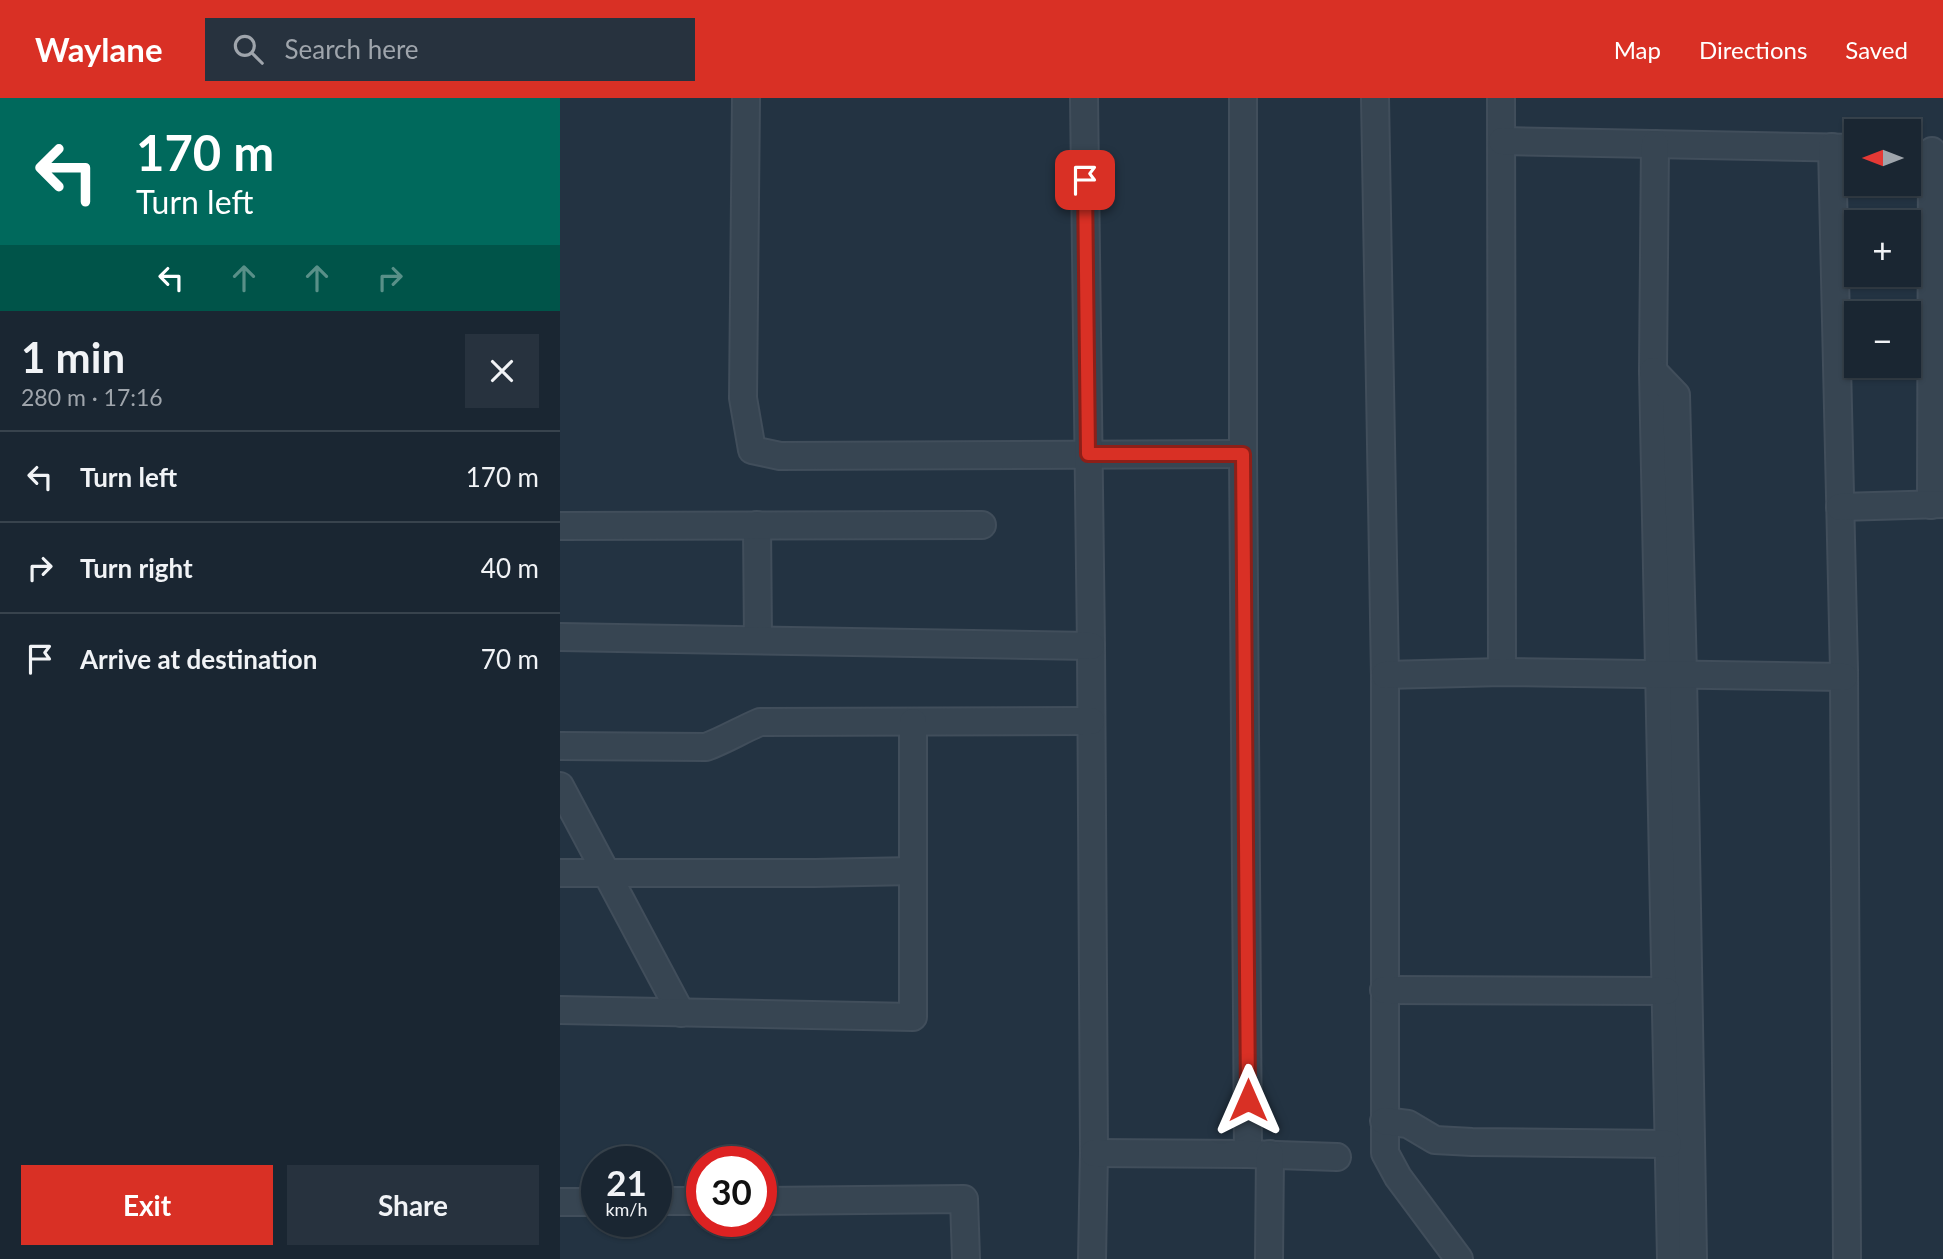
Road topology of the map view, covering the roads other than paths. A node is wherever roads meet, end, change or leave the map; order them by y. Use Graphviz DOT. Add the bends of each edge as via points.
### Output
graph roads {
  1 [pos="746,98"];
  2 [pos="1084,98"];
  3 [pos="1243,98"];
  4 [pos="1375,98"];
  5 [pos="1501,98"];
  6 [pos="1502,141"];
  7 [pos="1655,144"];
  8 [pos="1844,148"];
  9 [pos="1928,151"];
  10 [pos="1088,454"];
  11 [pos="1243,454"];
  12 [pos="1937,505"];
  13 [pos="1840,506"];
  14 [pos="757,525"];
  15 [pos="982,525"];
  16 [pos="560,526"];
  17 [pos="560,637"];
  18 [pos="758,640"];
  19 [pos="1091,646"];
  20 [pos="1502,672"];
  21 [pos="1385,675"];
  22 [pos="1671,675"];
  23 [pos="1844,677"];
  24 [pos="1091,721"];
  25 [pos="914,722"];
  26 [pos="560,746"];
  27 [pos="560,786"];
  28 [pos="914,871"];
  29 [pos="606,872"];
  30 [pos="560,873"];
  31 [pos="1384,990"];
  32 [pos="1666,991"];
  33 [pos="560,1010"];
  34 [pos="681,1013"];
  35 [pos="1384,1121"];
  36 [pos="1668,1144"];
  37 [pos="1094,1153"];
  38 [pos="1259,1154"];
  39 [pos="1337,1157"];
  40 [pos="777,1201"];
  41 [pos="560,1202"];
  42 [pos="581,1202"];
  43 [pos="967,1259"];
  44 [pos="1093,1259"];
  45 [pos="1269,1259"];
  46 [pos="1459,1259"];
  47 [pos="1671,1259"];
  48 [pos="1693,1259"];
  49 [pos="1847,1259"];
  1 -- 10 [label="street" via="743,398 752,450 780,456"];
  2 -- 10 [label="street"];
  3 -- 11 [label="street"];
  4 -- 21 [label="street"];
  5 -- 6 [label="street"];
  6 -- 7 [label="street"];
  6 -- 20 [label="street"];
  7 -- 8 [label="street"];
  7 -- 22 [label="street" via="1653,371"];
  8 -- 13 [label="street"];
  9 -- 12 [label="street"];
  10 -- 11 [label="street"];
  10 -- 19 [label="street"];
  11 -- 38 [label="street"];
  12 -- 13 [label="street"];
  13 -- 23 [label="street"];
  14 -- 15 [label="street"];
  14 -- 16 [label="street"];
  14 -- 18 [label="street"];
  17 -- 18 [label="street"];
  18 -- 19 [label="street"];
  19 -- 24 [label="street"];
  20 -- 21 [label="street"];
  20 -- 22 [label="street"];
  21 -- 31 [label="street"];
  22 -- 23 [label="street"];
  22 -- 32 [label="street"];
  22 -- 48 [label="street"];
  23 -- 49 [label="street"];
  24 -- 25 [label="street"];
  24 -- 37 [label="street"];
  25 -- 26 [label="street" via="760,722 706,747"];
  25 -- 28 [label="street"];
  27 -- 29 [label="street"];
  28 -- 29 [label="street"];
  28 -- 34 [label="street" via="914,1017"];
  29 -- 30 [label="street"];
  29 -- 34 [label="street"];
  31 -- 32 [label="street"];
  31 -- 35 [label="street"];
  32 -- 36 [label="street"];
  33 -- 34 [label="street"];
  35 -- 36 [label="street" via="1408,1124 1435,1140"];
  35 -- 46 [label="street" via="1385,1153 1398,1177"];
  36 -- 47 [label="street"];
  37 -- 38 [label="street"];
  37 -- 44 [label="street"];
  38 -- 39 [label="street"];
  38 -- 45 [label="street"];
  40 -- 43 [label="street" via="964,1199"];
  41 -- 42 [label="street"];
}
